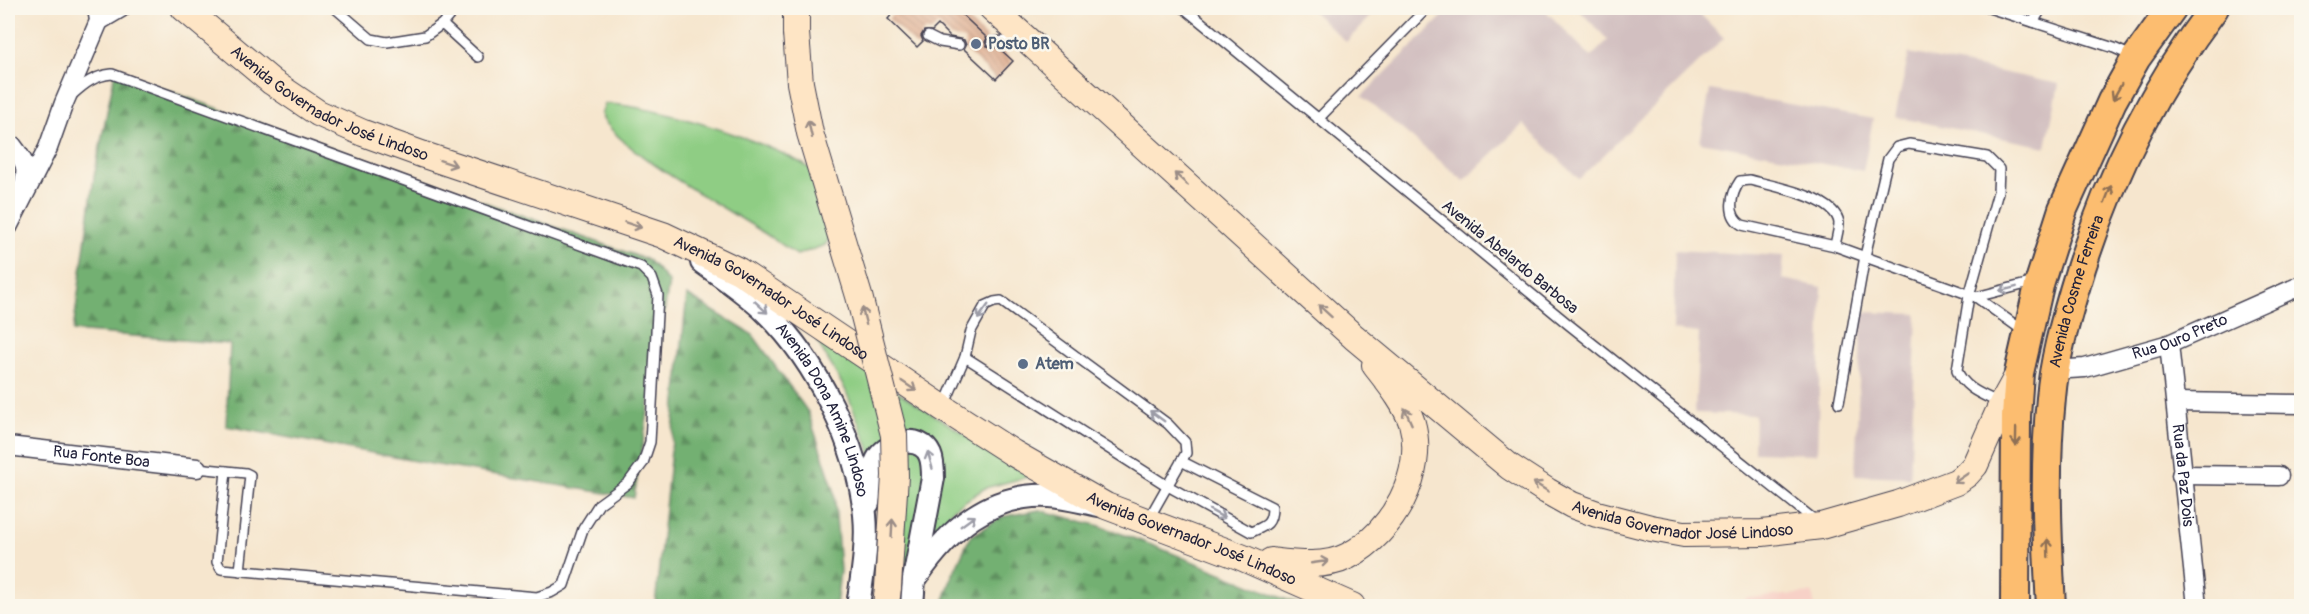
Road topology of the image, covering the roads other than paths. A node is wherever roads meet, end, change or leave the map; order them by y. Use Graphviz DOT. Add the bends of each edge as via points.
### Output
graph roads {
  1 [pos="121,8"];
  2 [pos="184,8"];
  3 [pos="335,8"];
  4 [pos="456,8"];
  5 [pos="796,8"];
  6 [pos="992,8"];
  7 [pos="1184,8"];
  8 [pos="1427,8"];
  9 [pos="1989,8"];
  10 [pos="2042,8"];
  11 [pos="2172,8"];
  12 [pos="2214,8"];
  13 [pos="98,14"];
  14 [pos="2033,22"];
  15 [pos="442,24"];
  16 [pos="928,36"];
  17 [pos="1027,39"];
  18 [pos="992,42"];
  19 [pos="959,45"];
  20 [pos="478,57"];
  21 [pos="2136,58"];
  22 [pos="64,104"];
  23 [pos="1318,119"];
  24 [pos="10,144"];
  25 [pos="48,148"];
  26 [pos="14,206"];
  27 [pos="8,227"];
  28 [pos="663,235"];
  29 [pos="1835,246"];
  30 [pos="1865,256"];
  31 [pos="2040,281"];
  32 [pos="2301,285"];
  33 [pos="1972,296"];
  34 [pos="2028,334"];
  35 [pos="1354,337"];
  36 [pos="2169,344"];
  37 [pos="965,357"];
  38 [pos="2056,364"];
  39 [pos="2019,373"];
  40 [pos="2176,402"];
  41 [pos="1839,403"];
  42 [pos="2002,404"];
  43 [pos="2301,404"];
  44 [pos="943,408"];
  45 [pos="8,446"];
  46 [pos="1181,460"];
  47 [pos="197,468"];
  48 [pos="226,471"];
  49 [pos="2181,475"];
  50 [pos="2279,476"];
  51 [pos="1166,485"];
  52 [pos="1106,506"];
  53 [pos="866,516"];
  54 [pos="1147,521"];
  55 [pos="1821,526"];
  56 [pos="1241,557"];
  57 [pos="240,571"];
  58 [pos="914,579"];
  59 [pos="887,597"];
  60 [pos="858,606"];
  61 [pos="912,606"];
  62 [pos="1352,606"];
  63 [pos="2015,606"];
  64 [pos="2051,606"];
  65 [pos="2197,606"];
  1 -- 13 [label="street"];
  2 -- 28 [label="main road, Avenida Governador José Lindoso, one-way" via="272,82 318,113 424,155"];
  3 -- 15 [label="lane" via="371,39 387,42 425,36"];
  4 -- 15 [label="lane"];
  59 -- 5 [label="main road, one-way, bridge" via="894,435 859,297 810,133 800,83"];
  6 -- 17 [label="main road, Avenida Governador José Lindoso"];
  7 -- 23 [label="lane, Avenida Abelardo Barbosa"];
  8 -- 23 [label="lane"];
  9 -- 14 [label="lane"];
  10 -- 14 [label="lane"];
  11 -- 21 [label="main road"];
  38 -- 12 [label="main road, Avenida Cosme Ferreira, one-way" via="2080,271 2111,185 2159,89"];
  13 -- 22 [label="street"];
  14 -- 21 [label="lane"];
  15 -- 20 [label="lane"];
  16 -- 19 [label="lane"];
  17 -- 18 [label="lane"];
  35 -- 17 [label="main road, Avenida Governador José Lindoso, one-way"];
  21 -- 31 [label="main road, one-way" via="2063,209"];
  22 -- 25 [label="street"];
  22 -- 57 [label="lane" via="85,82 112,74 641,267 652,278 658,295 650,442 643,463 628,483 599,504 584,529 564,585 537,597"];
  23 -- 55 [label="lane, Avenida Abelardo Barbosa"];
  24 -- 25 [label="street"];
  24 -- 26 [label="street" via="25,162 26,175"];
  25 -- 26 [label="street"];
  26 -- 27 [label="street"];
  28 -- 44 [label="main road, Avenida Governador José Lindoso, one-way" via="739,271"];
  28 -- 53 [label="street, Avenida Dona Amine Lindoso, one-way" via="734,284 767,313 810,366 834,411 857,469"];
  29 -- 29 [label="lane" via="1839,222 1833,210 1820,200 1750,180 1740,181 1734,190 1732,212 1742,225"];
  29 -- 30 [label="lane"];
  30 -- 33 [label="lane"];
  30 -- 33 [label="lane" via="1888,159 1897,147 1909,144 1987,157 1998,169 1998,192"];
  30 -- 41 [label="lane"];
  31 -- 33 [label="lane, one-way"];
  31 -- 34 [label="main road"];
  32 -- 36 [label="street, Rua Ouro Preto"];
  33 -- 34 [label="lane"];
  33 -- 42 [label="lane" via="1957,370 1967,386"];
  34 -- 39 [label="main road"];
  55 -- 35 [label="main road, Avenida Governador José Lindoso, one-way" via="1762,533 1684,534 1624,522 1572,505 1510,467"];
  56 -- 35 [label="main road, one-way" via="1301,565 1348,556 1384,526 1403,498 1415,455 1411,423 1393,389"];
  36 -- 38 [label="street, Rua Ouro Preto" via="2085,368 2069,369"];
  36 -- 40 [label="street, Rua da Paz Dois"];
  37 -- 44 [label="lane"];
  46 -- 37 [label="lane, one-way" via="1186,453 1185,442 1168,424 1001,302 985,306 971,331"];
  37 -- 51 [label="lane"];
  64 -- 38 [label="main road, Avenida Cosme Ferreira, one-way" via="2046,488"];
  39 -- 42 [label="main road, Avenida Governador José Lindoso"];
  39 -- 63 [label="main road, one-way"];
  40 -- 43 [label="street"];
  40 -- 49 [label="street, Rua da Paz Dois"];
  42 -- 55 [label="main road, Avenida Governador José Lindoso, one-way" via="1975,465 1956,482"];
  44 -- 52 [label="main road, Avenida Governador José Lindoso"];
  45 -- 47 [label="street, Rua Fonte Boa"];
  46 -- 51 [label="lane"];
  51 -- 46 [label="lane, one-way" via="1251,532 1272,518 1272,507"];
  47 -- 48 [label="lane"];
  48 -- 57 [label="lane" via="218,562 220,569"];
  48 -- 57 [label="lane" via="246,473 250,479"];
  49 -- 50 [label="street"];
  49 -- 65 [label="street, Rua da Paz Dois"];
  51 -- 54 [label="lane"];
  52 -- 54 [label="main road, Avenida Governador José Lindoso"];
  58 -- 52 [label="street, one-way" via="944,539 970,518 1005,501 1049,496"];
  58 -- 53 [label="street, one-way" via="933,478 929,452 909,441 895,443 885,450 877,460"];
  53 -- 60 [label="street, Avenida Dona Amine Lindoso"];
  54 -- 56 [label="main road, Avenida Governador José Lindoso"];
  56 -- 62 [label="main road, Avenida Governador José Lindoso"];
  58 -- 61 [label="street"];
}
